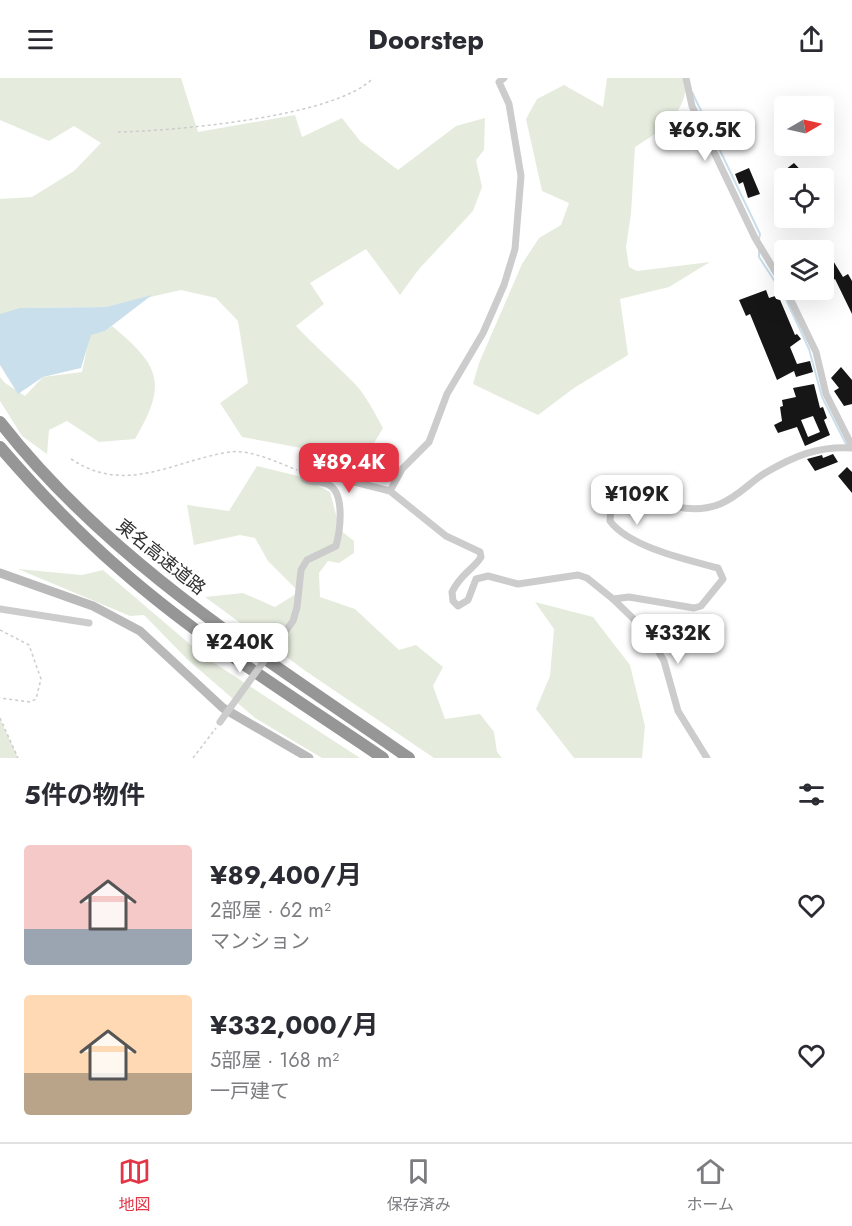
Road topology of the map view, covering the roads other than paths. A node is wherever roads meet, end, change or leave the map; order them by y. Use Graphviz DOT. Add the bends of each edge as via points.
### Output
graph roads {
  1 [pos="504,78"];
  2 [pos="686,78"];
  3 [pos="774,270"];
  4 [pos="791,300"];
  5 [pos="0,422"];
  6 [pos="0,447"];
  7 [pos="849,447"];
  8 [pos="390,491"];
  9 [pos="0,573"];
  10 [pos="613,599"];
  11 [pos="0,609"];
  12 [pos="89,623"];
  13 [pos="220,722"];
  14 [pos="309,758"];
  15 [pos="383,758"];
  16 [pos="409,758"];
  17 [pos="707,758"];
  1 -- 8 [label="street" via="499,82 509,104 521,176 515,249 483,333 447,394 429,442 402,469"];
  2 -- 3 [label="street" via="692,106"];
  4 -- 7 [label="street" via="816,352 826,394"];
  5 -- 16 [label="highway, 東名高速道路" via="70,502 133,559 258,654"];
  6 -- 15 [label="highway, 東名高速道路" via="59,513 130,578 208,638"];
  7 -- 10 [label="street" via="821,447 807,452 718,505 692,510 640,500 611,507 610,521 624,534 654,550 718,568 723,579 701,606 694,608 629,597"];
  8 -- 10 [label="street" via="446,536 480,552 478,562 468,568 452,592 458,606 468,600 476,579 488,576 518,584 578,575"];
  8 -- 13 [label="street, bridge" via="311,471 303,473 307,482 328,484 336,491 339,537 336,546 308,560 301,570 293,621"];
  9 -- 14 [label="street" via="93,606 140,631 223,708"];
  10 -- 17 [label="street" via="654,644 664,662 678,711"];
  11 -- 12 [label="street"];
}
